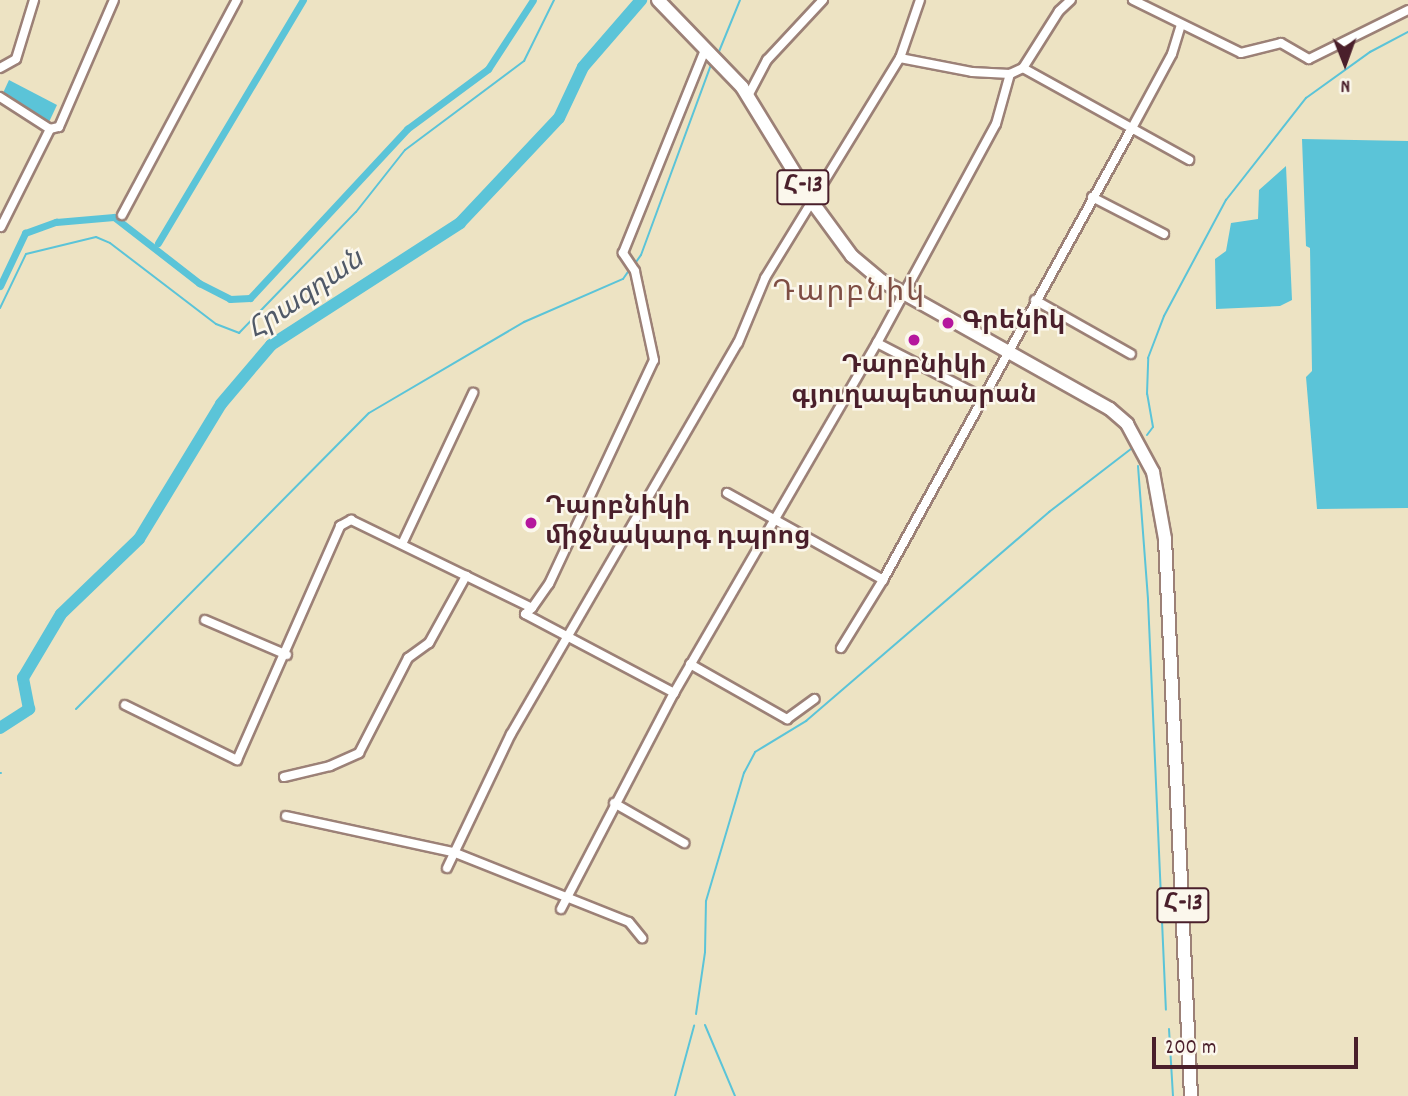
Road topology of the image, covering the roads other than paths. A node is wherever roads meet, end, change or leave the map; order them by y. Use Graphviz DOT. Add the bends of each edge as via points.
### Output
graph roads {
  1 [pos="34,0"];
  2 [pos="114,0"];
  3 [pos="237,0"];
  4 [pos="823,0"];
  5 [pos="920,0"];
  6 [pos="1071,0"];
  7 [pos="1133,0"];
  8 [pos="662,4"];
  9 [pos="1408,10"];
  10 [pos="1181,26"];
  11 [pos="709,51"];
  12 [pos="900,58"];
  13 [pos="0,68"];
  14 [pos="1023,68"];
  15 [pos="1010,74"];
  16 [pos="748,96"];
  17 [pos="0,97"];
  18 [pos="1132,128"];
  19 [pos="50,129"];
  20 [pos="1189,160"];
  21 [pos="1092,197"];
  22 [pos="813,203"];
  23 [pos="122,215"];
  24 [pos="1,227"];
  25 [pos="1164,234"];
  26 [pos="903,293"];
  27 [pos="1035,300"];
  28 [pos="877,343"];
  29 [pos="1010,349"];
  30 [pos="1131,354"];
  31 [pos="473,393"];
  32 [pos="982,397"];
  33 [pos="727,493"];
  34 [pos="774,520"];
  35 [pos="403,542"];
  36 [pos="466,576"];
  37 [pos="883,580"];
  38 [pos="532,608"];
  39 [pos="205,620"];
  40 [pos="571,635"];
  41 [pos="841,648"];
  42 [pos="286,655"];
  43 [pos="690,664"];
  44 [pos="674,693"];
  45 [pos="815,699"];
  46 [pos="125,705"];
  47 [pos="284,777"];
  48 [pos="614,803"];
  49 [pos="286,817"];
  50 [pos="684,843"];
  51 [pos="453,852"];
  52 [pos="447,868"];
  53 [pos="568,897"];
  54 [pos="561,909"];
  55 [pos="642,938"];
  56 [pos="1191,1096"];
  1 -- 13 [label="street" via="16,59"];
  2 -- 19 [label="street" via="59,127"];
  3 -- 23 [label="street"];
  4 -- 16 [label="street" via="767,61"];
  5 -- 12 [label="street"];
  6 -- 14 [label="street" via="1059,10"];
  7 -- 10 [label="street"];
  8 -- 11 [label="main road, Հ-13"];
  9 -- 10 [label="street" via="1309,59 1281,43 1241,53"];
  10 -- 18 [label="street" via="1172,54"];
  11 -- 16 [label="main road, Հ-13"];
  11 -- 38 [label="street" via="623,253 635,271 654,360 549,584"];
  12 -- 15 [label="street"];
  12 -- 22 [label="street"];
  14 -- 15 [label="street"];
  14 -- 18 [label="street"];
  15 -- 26 [label="street" via="996,124"];
  16 -- 22 [label="main road, Հ-13"];
  17 -- 19 [label="street"];
  18 -- 20 [label="street"];
  18 -- 21 [label="street"];
  19 -- 24 [label="street"];
  21 -- 25 [label="street"];
  21 -- 27 [label="street"];
  22 -- 26 [label="main road, Հ-13" via="852,256"];
  22 -- 40 [label="street" via="765,278 738,343"];
  26 -- 28 [label="street"];
  26 -- 29 [label="main road, Հ-13"];
  27 -- 29 [label="street"];
  27 -- 30 [label="street"];
  28 -- 32 [label="street"];
  28 -- 34 [label="street"];
  29 -- 32 [label="street"];
  29 -- 56 [label="main road, Հ-13" via="1127,424 1144,455 1163,512"];
  31 -- 35 [label="street"];
  32 -- 37 [label="street"];
  33 -- 34 [label="street"];
  34 -- 37 [label="street"];
  34 -- 43 [label="street"];
  35 -- 36 [label="street"];
  35 -- 42 [label="street" via="351,520 340,526"];
  36 -- 38 [label="street"];
  36 -- 47 [label="street" via="429,643 408,658 359,752 330,766"];
  37 -- 41 [label="street"];
  38 -- 40 [label="street" via="525,614"];
  39 -- 42 [label="street"];
  40 -- 44 [label="street"];
  40 -- 51 [label="street" via="505,746"];
  42 -- 46 [label="street" via="237,760"];
  43 -- 44 [label="street"];
  43 -- 45 [label="street" via="787,719"];
  44 -- 48 [label="street"];
  48 -- 50 [label="street"];
  48 -- 53 [label="street"];
  49 -- 51 [label="street"];
  51 -- 52 [label="street"];
  51 -- 53 [label="street"];
  53 -- 54 [label="street"];
  53 -- 55 [label="street" via="629,922"];
}
